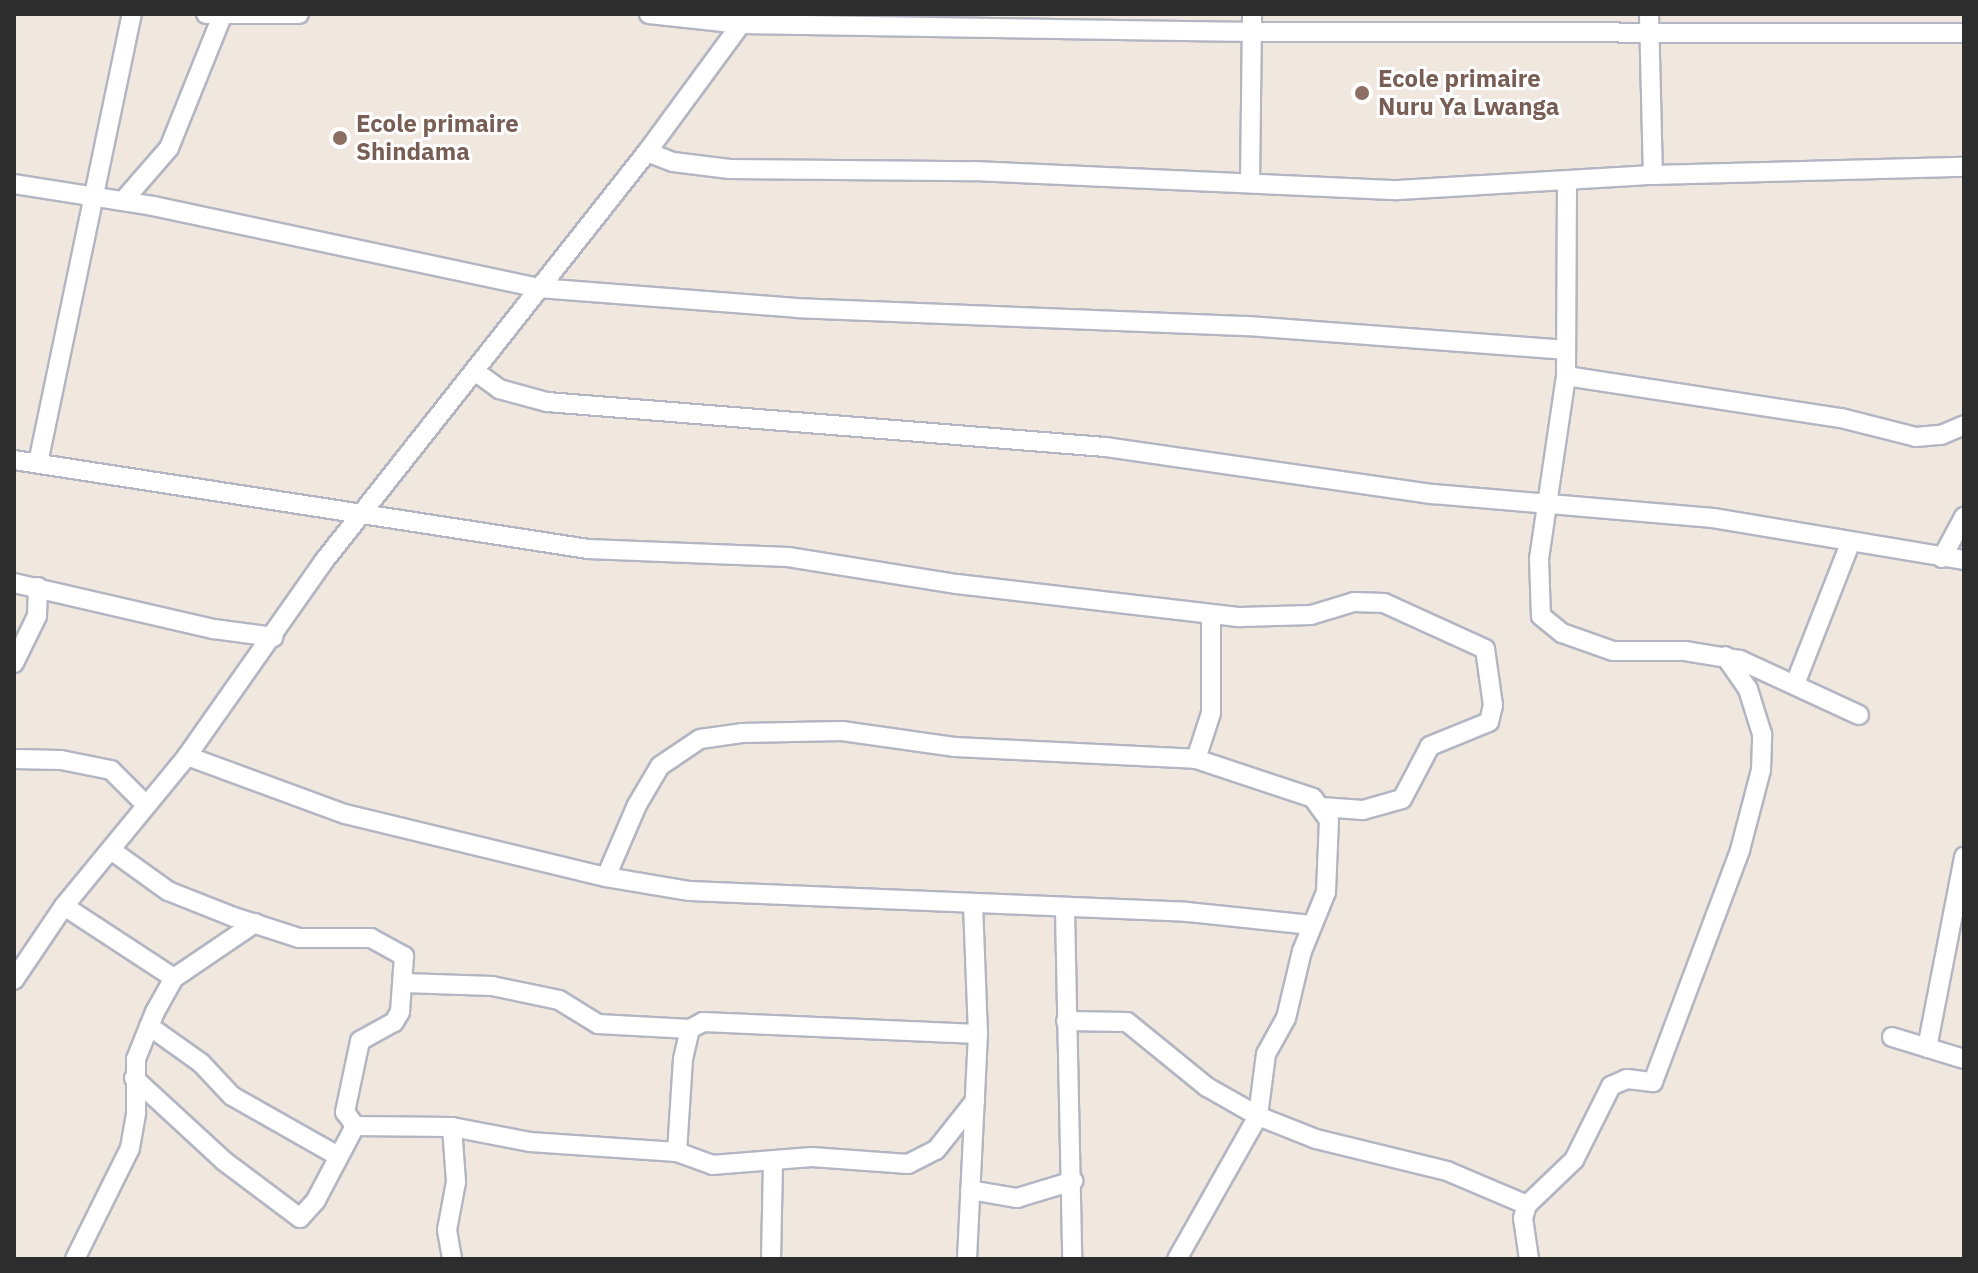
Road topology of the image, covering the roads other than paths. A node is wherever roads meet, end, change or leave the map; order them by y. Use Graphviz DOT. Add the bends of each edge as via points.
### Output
graph roads {
  1 [pos="132,14"];
  2 [pos="206,14"];
  3 [pos="223,14"];
  4 [pos="299,14"];
  5 [pos="649,14"];
  6 [pos="745,19"];
  7 [pos="1252,23"];
  8 [pos="1649,23"];
  9 [pos="1964,33"];
  10 [pos="647,152"];
  11 [pos="1964,167"];
  12 [pos="1653,175"];
  13 [pos="1567,182"];
  14 [pos="1250,183"];
  15 [pos="14,184"];
  16 [pos="91,196"];
  17 [pos="123,201"];
  18 [pos="538,288"];
  19 [pos="1565,350"];
  20 [pos="476,372"];
  21 [pos="1566,376"];
  22 [pos="1964,425"];
  23 [pos="14,460"];
  24 [pos="38,463"];
  25 [pos="1545,503"];
  26 [pos="362,513"];
  27 [pos="1964,517"];
  28 [pos="1850,544"];
  29 [pos="1942,558"];
  30 [pos="1964,560"];
  31 [pos="14,583"];
  32 [pos="38,587"];
  33 [pos="1211,614"];
  34 [pos="273,637"];
  35 [pos="1725,656"];
  36 [pos="14,663"];
  37 [pos="1795,684"];
  38 [pos="1859,715"];
  39 [pos="187,756"];
  40 [pos="14,759"];
  41 [pos="1196,759"];
  42 [pos="146,805"];
  43 [pos="1321,807"];
  44 [pos="111,850"];
  45 [pos="1964,857"];
  46 [pos="606,877"];
  47 [pos="1961,887"];
  48 [pos="64,906"];
  49 [pos="973,906"];
  50 [pos="1065,911"];
  51 [pos="255,923"];
  52 [pos="1311,925"];
  53 [pos="174,978"];
  54 [pos="14,980"];
  55 [pos="404,983"];
  56 [pos="1066,1021"];
  57 [pos="149,1026"];
  58 [pos="690,1029"];
  59 [pos="978,1034"];
  60 [pos="1892,1037"];
  61 [pos="1927,1048"];
  62 [pos="1964,1059"];
  63 [pos="134,1078"];
  64 [pos="975,1101"];
  65 [pos="1258,1116"];
  66 [pos="355,1126"];
  67 [pos="452,1127"];
  68 [pos="677,1152"];
  69 [pos="338,1156"];
  70 [pos="773,1162"];
  71 [pos="1073,1181"];
  72 [pos="970,1190"];
  73 [pos="1527,1205"];
  74 [pos="75,1259"];
  75 [pos="452,1259"];
  76 [pos="771,1259"];
  77 [pos="967,1259"];
  78 [pos="1072,1259"];
  79 [pos="1177,1259"];
  80 [pos="1529,1259"];
  1 -- 16 [label="street"];
  2 -- 3 [label="street"];
  3 -- 4 [label="street"];
  3 -- 17 [label="street" via="169,148"];
  5 -- 6 [label="street"];
  6 -- 7 [label="street"];
  6 -- 10 [label="street"];
  7 -- 8 [label="street"];
  7 -- 14 [label="street"];
  8 -- 9 [label="street"];
  8 -- 12 [label="street"];
  10 -- 14 [label="street" via="673,162 730,169 974,171"];
  10 -- 18 [label="street"];
  11 -- 12 [label="street"];
  12 -- 13 [label="street"];
  13 -- 14 [label="street" via="1398,190"];
  13 -- 19 [label="street"];
  15 -- 16 [label="street"];
  16 -- 17 [label="street"];
  16 -- 24 [label="street" via="69,334"];
  17 -- 18 [label="street"];
  18 -- 19 [label="street" via="852,311 1247,326"];
  18 -- 20 [label="street"];
  19 -- 21 [label="street"];
  20 -- 25 [label="street" via="499,389 547,402 1105,447 1433,494"];
  20 -- 26 [label="street"];
  21 -- 22 [label="street" via="1841,418 1916,437 1941,435"];
  21 -- 25 [label="street"];
  23 -- 24 [label="street"];
  24 -- 26 [label="street"];
  25 -- 28 [label="street" via="1713,518"];
  25 -- 35 [label="street" via="1537,603 1550,627 1613,651"];
  26 -- 33 [label="street" via="588,549 788,557 957,584"];
  26 -- 34 [label="street"];
  27 -- 29 [label="street"];
  28 -- 29 [label="street"];
  28 -- 37 [label="street"];
  29 -- 30 [label="street"];
  31 -- 32 [label="street"];
  32 -- 34 [label="street" via="214,629"];
  32 -- 36 [label="street" via="37,616"];
  33 -- 41 [label="street" via="1211,713"];
  33 -- 43 [label="street" via="1291,617 1354,602 1384,603 1488,653 1493,705 1489,722 1430,746 1402,799 1363,810"];
  34 -- 39 [label="street"];
  35 -- 37 [label="street"];
  35 -- 73 [label="street" via="1748,689 1762,734 1754,808 1736,863 1653,1082 1627,1079 1611,1086 1574,1160"];
  37 -- 38 [label="street"];
  39 -- 42 [label="street"];
  39 -- 46 [label="street" via="345,814"];
  40 -- 42 [label="street" via="61,760 111,770"];
  41 -- 43 [label="street" via="1292,787"];
  41 -- 46 [label="street" via="954,747 842,731 700,739 660,766"];
  42 -- 44 [label="street"];
  43 -- 52 [label="street" via="1329,820 1329,878"];
  44 -- 48 [label="street"];
  44 -- 51 [label="street" via="168,891"];
  45 -- 47 [label="street"];
  46 -- 49 [label="street" via="690,891"];
  47 -- 61 [label="street"];
  48 -- 53 [label="street"];
  48 -- 54 [label="street"];
  49 -- 50 [label="street"];
  49 -- 59 [label="street"];
  50 -- 52 [label="street" via="1201,913"];
  50 -- 56 [label="street"];
  51 -- 53 [label="street"];
  51 -- 55 [label="street" via="299,938 371,938 391,946 404,956"];
  52 -- 65 [label="street" via="1286,1018 1266,1054"];
  53 -- 57 [label="street"];
  55 -- 58 [label="street" via="492,986 559,1000 598,1024"];
  55 -- 66 [label="street" via="394,1022 360,1041 345,1112"];
  56 -- 65 [label="street" via="1127,1022 1207,1087"];
  56 -- 71 [label="street"];
  57 -- 63 [label="street"];
  57 -- 69 [label="street" via="201,1063 232,1096"];
  58 -- 59 [label="street" via="717,1019 776,1028"];
  58 -- 68 [label="street"];
  59 -- 64 [label="street"];
  60 -- 61 [label="street"];
  61 -- 62 [label="street"];
  63 -- 69 [label="street" via="294,1215 307,1215"];
  63 -- 74 [label="street" via="130,1148"];
  64 -- 70 [label="street" via="936,1150 915,1162 812,1157"];
  64 -- 72 [label="street"];
  65 -- 73 [label="street" via="1316,1139 1458,1174"];
  65 -- 79 [label="street"];
  66 -- 67 [label="street"];
  66 -- 69 [label="street"];
  67 -- 68 [label="street" via="530,1142"];
  67 -- 75 [label="street" via="456,1182 447,1230"];
  68 -- 70 [label="street" via="712,1165"];
  70 -- 76 [label="street"];
  71 -- 72 [label="street" via="1017,1198"];
  71 -- 78 [label="street"];
  72 -- 77 [label="street"];
  73 -- 80 [label="street" via="1523,1218"];
}
